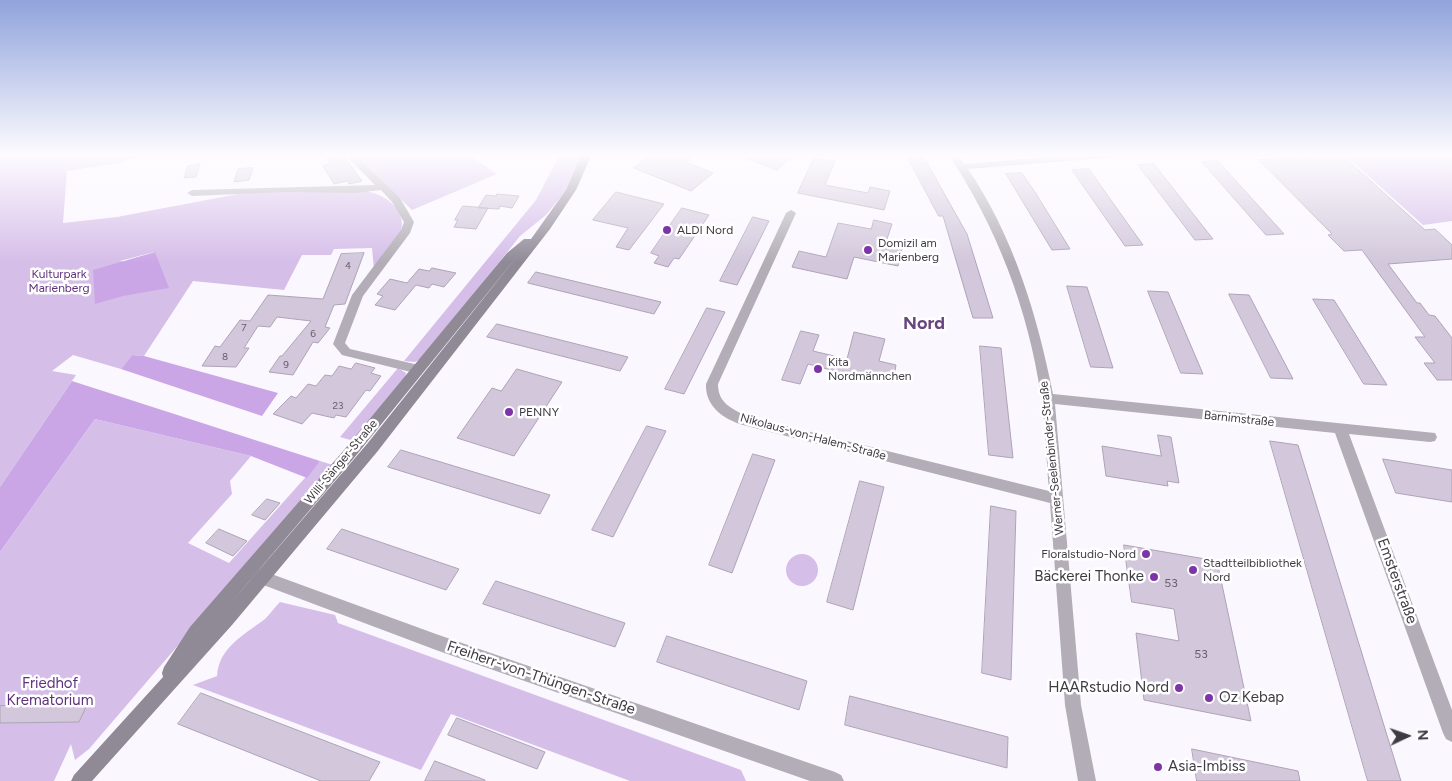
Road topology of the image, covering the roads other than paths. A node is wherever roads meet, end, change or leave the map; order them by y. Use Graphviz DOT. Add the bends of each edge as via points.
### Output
graph roads {
  1 [pos="251,190"];
  2 [pos="387,190"];
  3 [pos="571,190"];
  4 [pos="976,190"];
  5 [pos="192,193"];
  6 [pos="791,214"];
  7 [pos="546,227"];
  8 [pos="419,368"];
  9 [pos="1048,398"];
  10 [pos="1340,429"];
  11 [pos="1430,437"];
  12 [pos="1057,499"];
  13 [pos="255,574"];
  14 [pos="1452,733"];
  15 [pos="80,781"];
  16 [pos="835,781"];
  17 [pos="1087,781"];
  1 -- 5 [label="street"];
  2 -- 8 [label="street" via="409,222 406,231 358,295 339,344 346,352"];
  3 -- 7 [label="main road, Willi-Sänger-Straße"];
  4 -- 9 [label="street, Werner-Seelenbinder-Straße" via="993,220 1012,265 1034,332"];
  6 -- 12 [label="street, Nikolaus-von-Halem-Straße" via="712,384 713,400 722,409 760,425"];
  7 -- 8 [label="main road, Willi-Sänger-Straße" via="511,255"];
  7 -- 13 [label="main road, Willi-Sänger-Straße" via="372,448"];
  8 -- 13 [label="main road, Willi-Sänger-Straße"];
  9 -- 10 [label="street, Barnimstraße"];
  9 -- 12 [label="street, Werner-Seelenbinder-Straße"];
  10 -- 11 [label="street, Barnimstraße"];
  10 -- 14 [label="street, Emsterstraße"];
  12 -- 17 [label="street, Werner-Seelenbinder-Straße" via="1073,705"];
  13 -- 15 [label="main road, Willi-Sänger-Straße" via="196,632 149,706"];
  13 -- 16 [label="street, Freiherr-von-Thüngen-Straße" via="436,642"];
}
